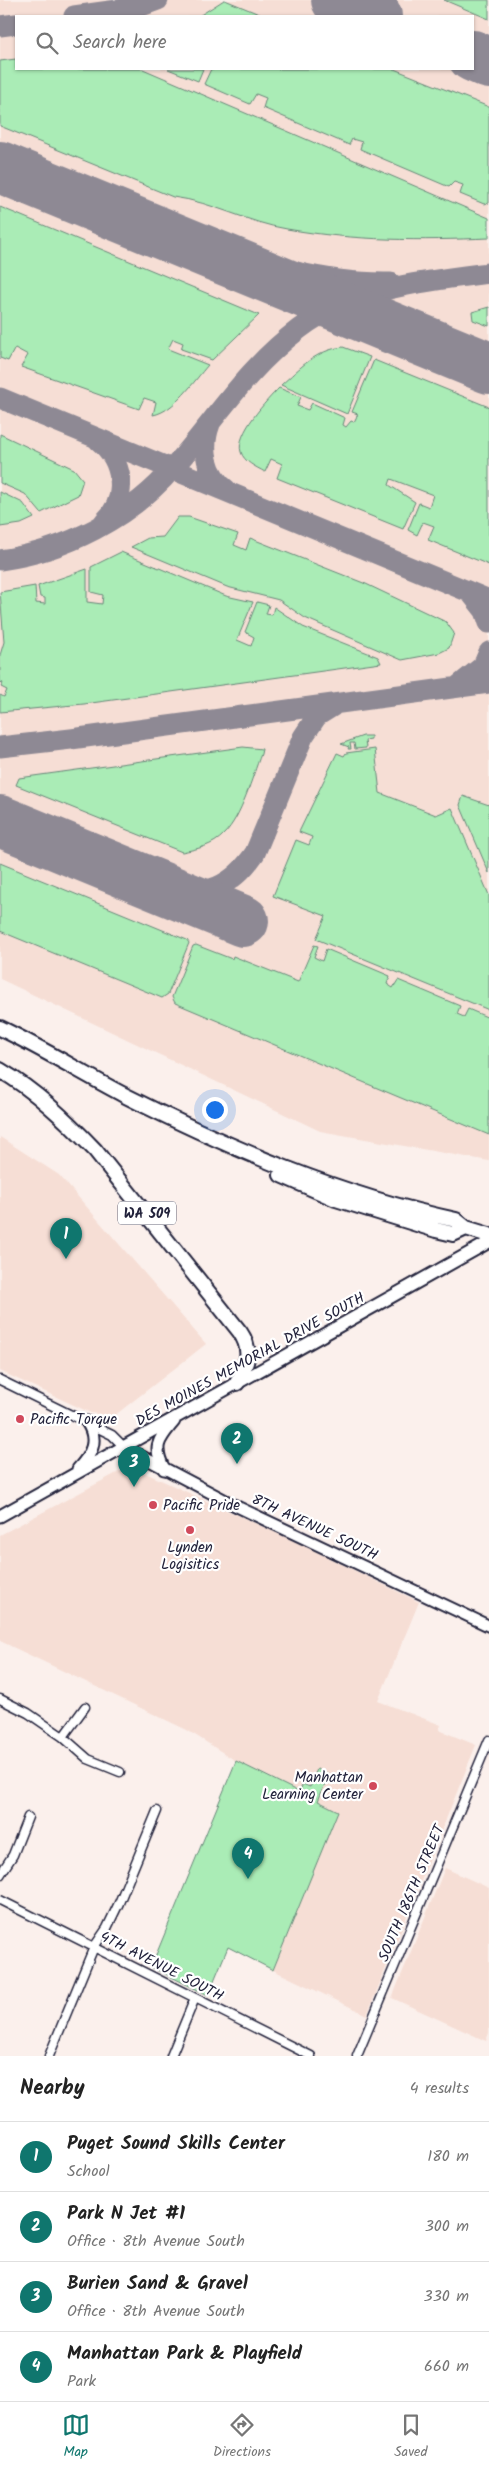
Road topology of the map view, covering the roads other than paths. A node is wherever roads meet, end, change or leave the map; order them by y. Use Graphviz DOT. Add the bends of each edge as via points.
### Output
graph roads {
  1 [pos="0,1028"];
  2 [pos="0,1038"];
  3 [pos="0,1070"];
  4 [pos="466,1228"];
  5 [pos="489,1235"];
  6 [pos="489,1242"];
  7 [pos="0,1380"];
  8 [pos="237,1383"];
  9 [pos="178,1415"];
  10 [pos="87,1422"];
  11 [pos="124,1447"];
  12 [pos="164,1469"];
  13 [pos="70,1478"];
  14 [pos="0,1516"];
  15 [pos="489,1626"];
  16 [pos="0,1699"];
  17 [pos="84,1707"];
  18 [pos="62,1737"];
  19 [pos="489,1740"];
  20 [pos="486,1757"];
  21 [pos="120,1772"];
  22 [pos="157,1811"];
  23 [pos="28,1817"];
  24 [pos="0,1875"];
  25 [pos="0,1900"];
  26 [pos="94,1947"];
  27 [pos="195,1998"];
  28 [pos="306,2055"];
  29 [pos="49,2056"];
  30 [pos="171,2056"];
  31 [pos="357,2056"];
  1 -- 4 [label="highway" via="121,1094 218,1139 331,1184 411,1210 456,1220"];
  2 -- 4 [label="highway" via="132,1109 336,1199 453,1234"];
  3 -- 8 [label="highway, WA 509" via="54,1110 95,1150 240,1332 248,1347 248,1358"];
  4 -- 5 [label="highway"];
  6 -- 8 [label="main road, DES MOINES MEMORIAL DRIVE SOUTH"];
  7 -- 10 [label="street, 8TH AVENUE SOUTH"];
  8 -- 9 [label="main road, DES MOINES MEMORIAL DRIVE SOUTH"];
  9 -- 11 [label="main road, DES MOINES MEMORIAL DRIVE SOUTH"];
  9 -- 12 [label="main road" via="158,1444 158,1456"];
  10 -- 11 [label="street, 8TH AVENUE SOUTH" via="112,1434"];
  10 -- 13 [label="main road" via="94,1436 92,1452"];
  11 -- 12 [label="street, 8TH AVENUE SOUTH"];
  11 -- 13 [label="main road, DES MOINES MEMORIAL DRIVE SOUTH"];
  12 -- 15 [label="street, 8TH AVENUE SOUTH" via="255,1516"];
  13 -- 14 [label="main road, DES MOINES MEMORIAL DRIVE SOUTH"];
  16 -- 18 [label="street" via="28,1713"];
  17 -- 18 [label="street"];
  18 -- 21 [label="street" via="88,1759"];
  19 -- 20 [label="street, SOUTH 186TH STREET"];
  20 -- 31 [label="street, SOUTH 186TH STREET"];
  22 -- 26 [label="street" via="119,1903"];
  23 -- 24 [label="street" via="13,1855"];
  25 -- 26 [label="street, 4TH AVENUE SOUTH"];
  26 -- 27 [label="street, 4TH AVENUE SOUTH"];
  26 -- 29 [label="street"];
  27 -- 28 [label="street, 4TH AVENUE SOUTH"];
  27 -- 30 [label="street"];
}
